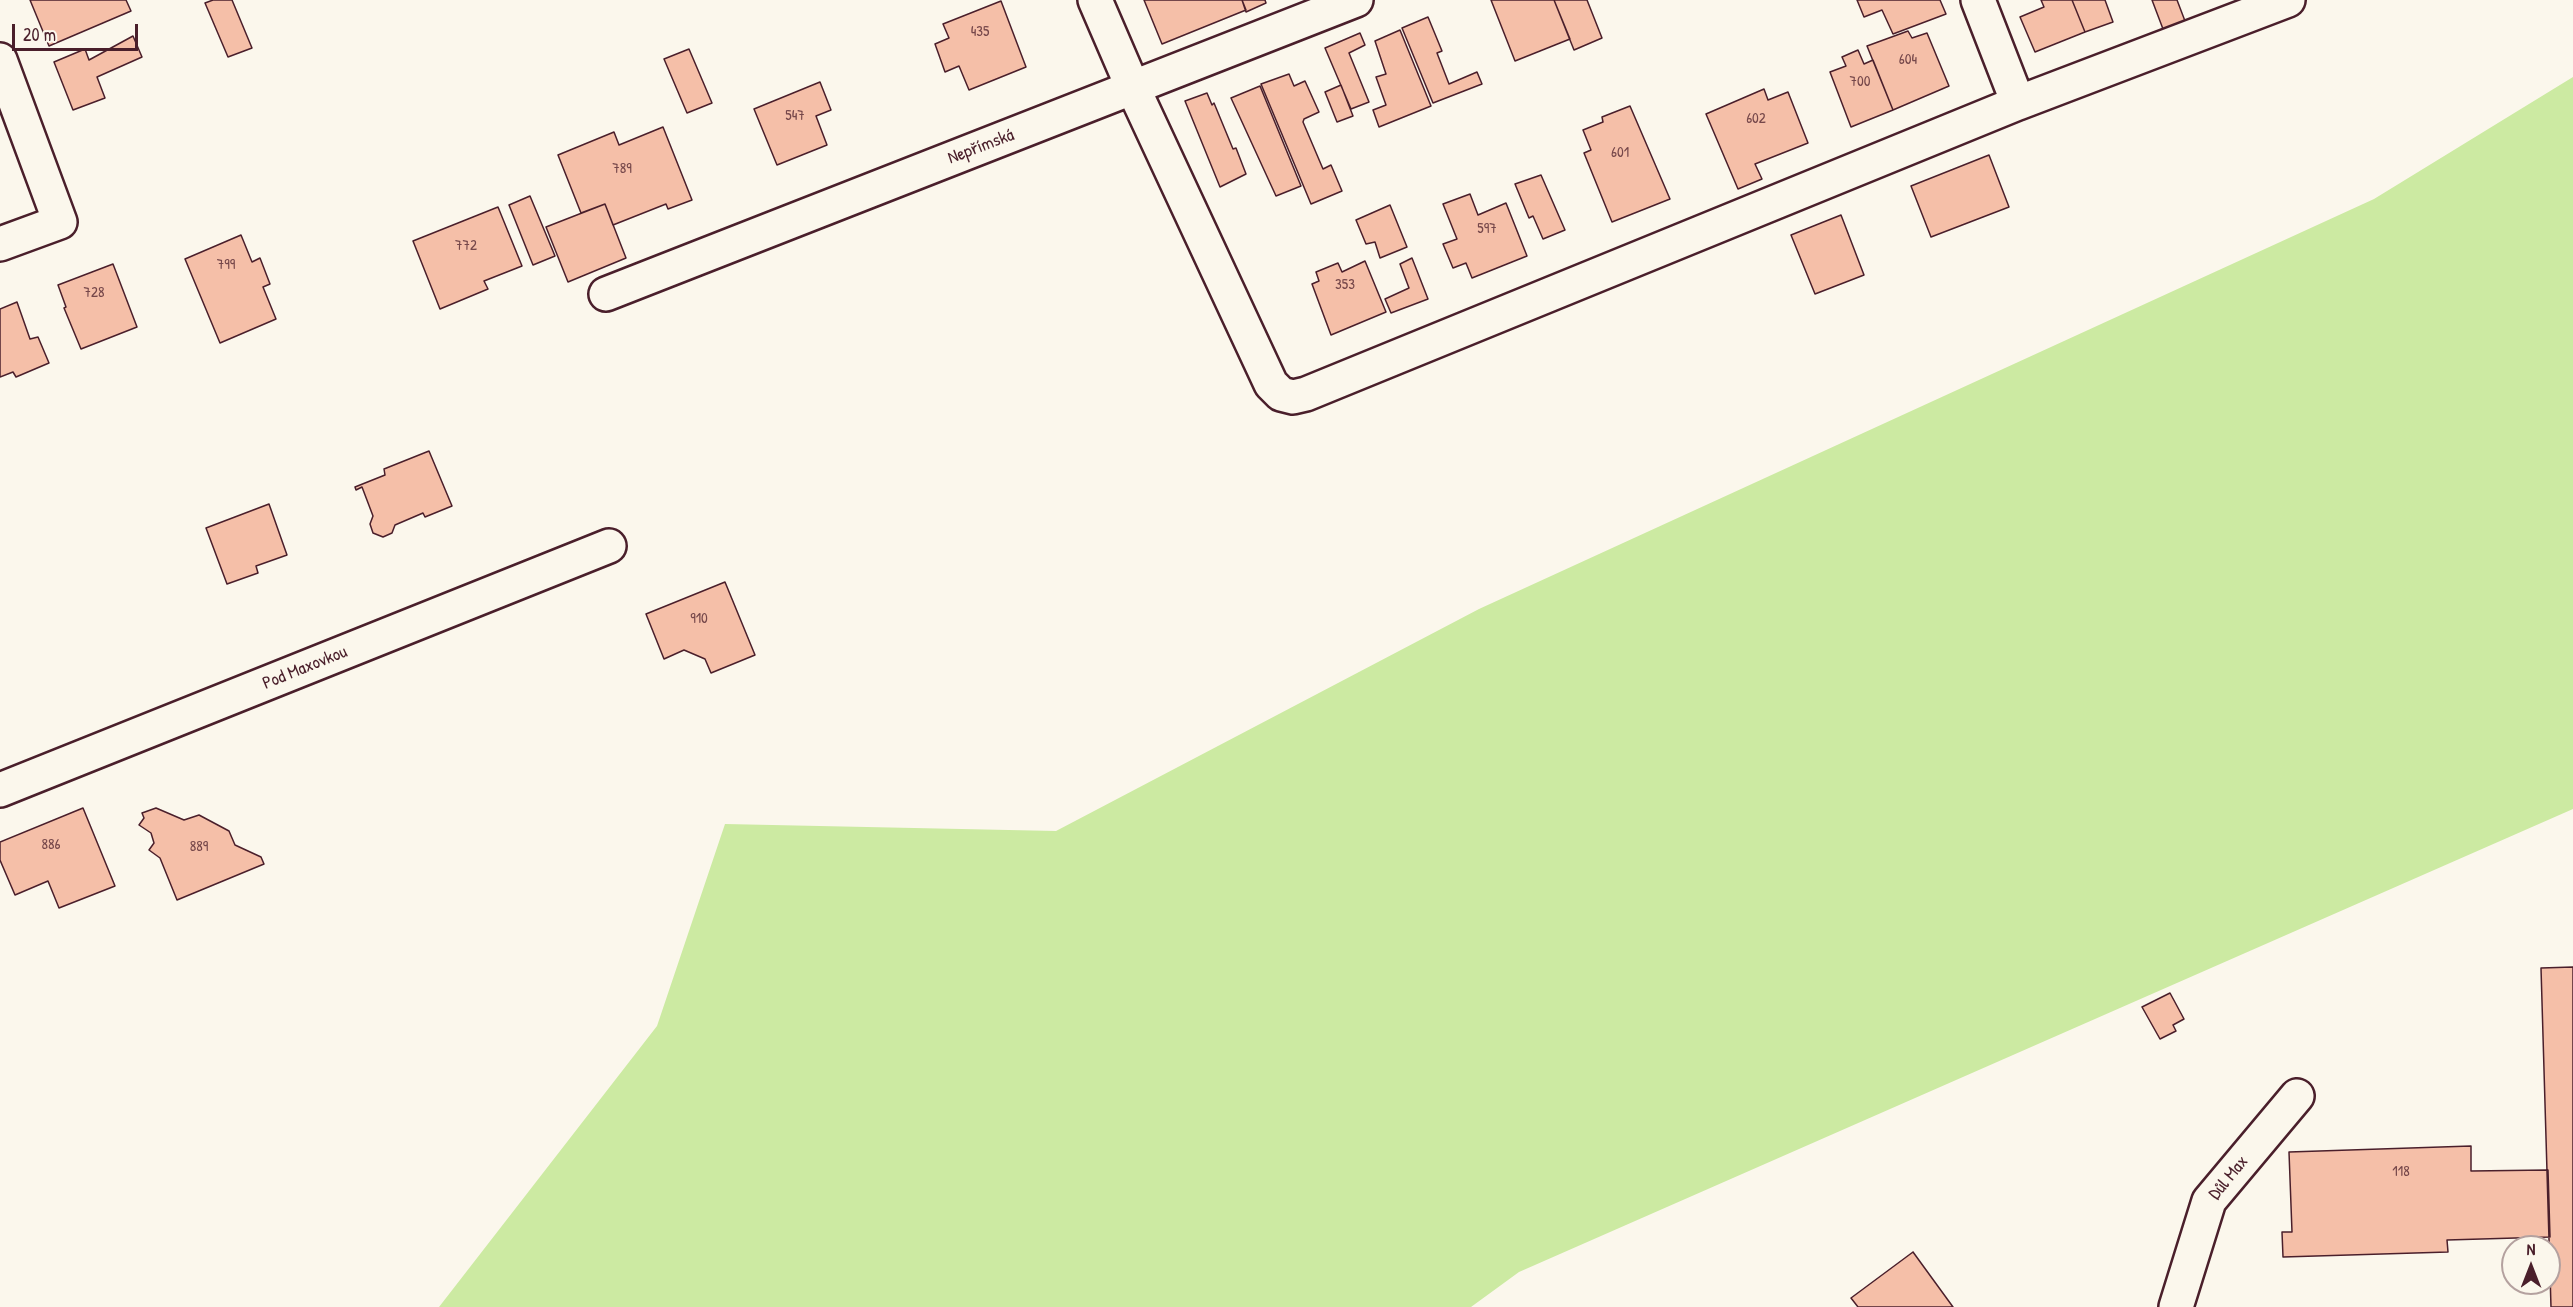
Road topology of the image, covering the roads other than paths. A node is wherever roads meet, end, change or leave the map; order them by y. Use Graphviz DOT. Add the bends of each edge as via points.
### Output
graph roads {
  1 [pos="1095,0"];
  2 [pos="1356,0"];
  3 [pos="1978,0"];
  4 [pos="2288,0"];
  5 [pos="0,60"];
  6 [pos="1133,88"];
  7 [pos="2018,103"];
  8 [pos="0,244"];
  9 [pos="606,294"];
  10 [pos="609,546"];
  11 [pos="0,790"];
  12 [pos="2297,1096"];
  13 [pos="2176,1307"];
  1 -- 6 [label="street"];
  2 -- 6 [label="street, Nepřímská"];
  3 -- 7 [label="street"];
  4 -- 7 [label="street"];
  5 -- 8 [label="street" via="60,222"];
  6 -- 7 [label="street" via="1271,384 1281,394 1293,397"];
  6 -- 9 [label="street, Nepřímská"];
  10 -- 11 [label="street, Pod Maxovkou"];
  12 -- 13 [label="street, Důl Max" via="2209,1201"];
}
